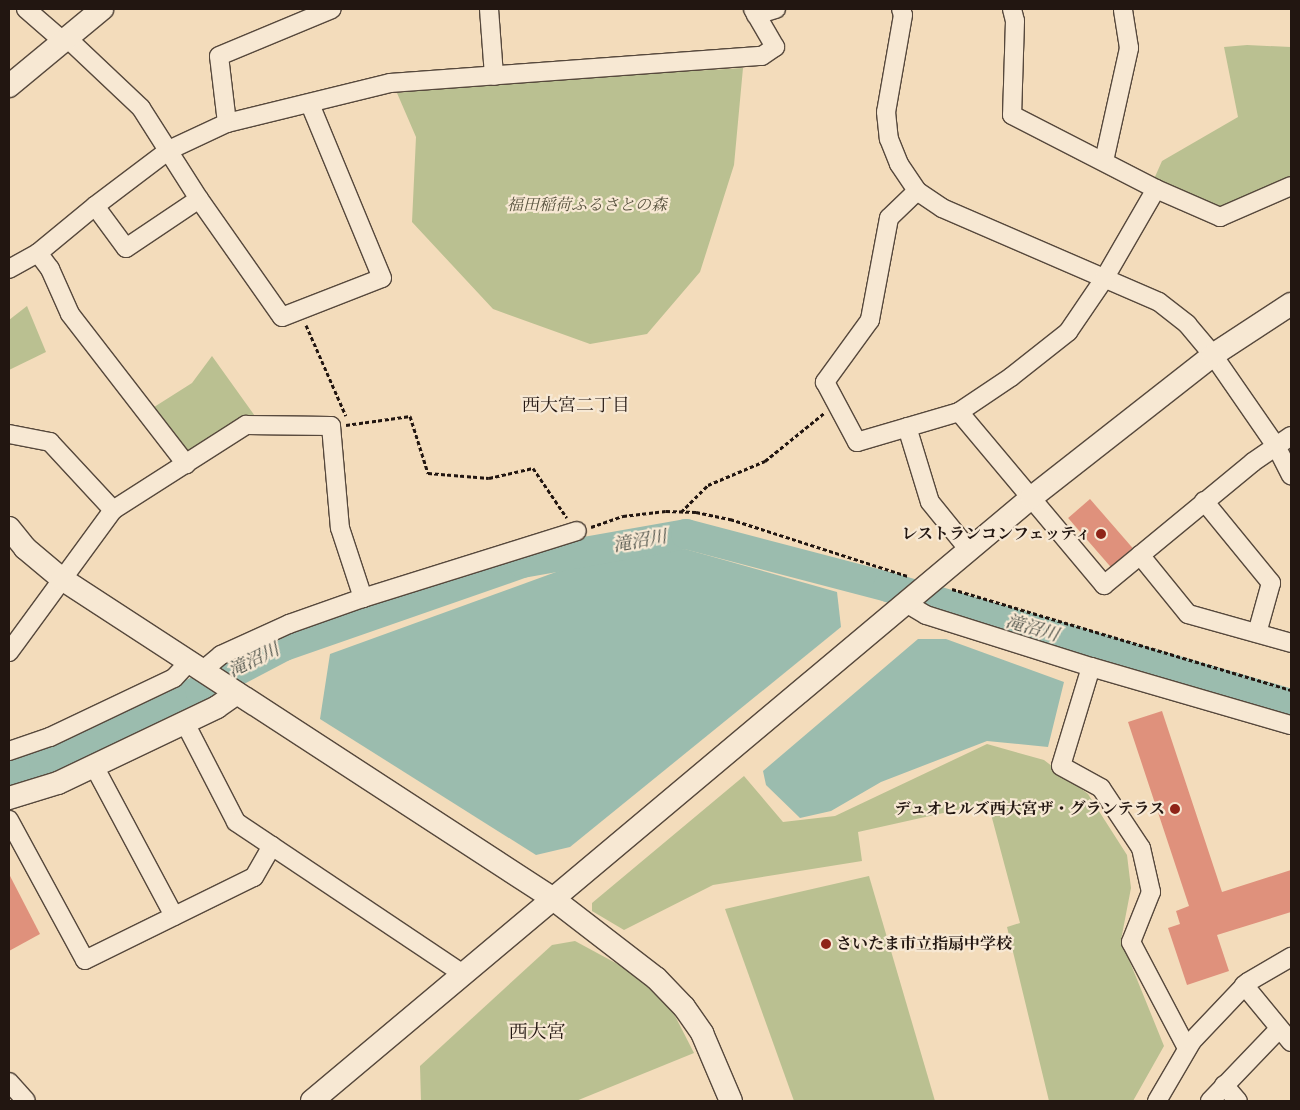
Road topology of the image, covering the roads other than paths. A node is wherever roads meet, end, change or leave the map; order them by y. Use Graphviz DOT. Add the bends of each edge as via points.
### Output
graph roads {
  1 [pos="26,9"];
  2 [pos="102,9"];
  3 [pos="332,9"];
  4 [pos="489,9"];
  5 [pos="776,9"];
  6 [pos="901,9"];
  7 [pos="1012,9"];
  8 [pos="1123,9"];
  9 [pos="754,12"];
  10 [pos="65,40"];
  11 [pos="494,76"];
  12 [pos="9,86"];
  13 [pos="310,104"];
  14 [pos="227,123"];
  15 [pos="169,150"];
  16 [pos="1104,161"];
  17 [pos="1291,186"];
  18 [pos="1156,189"];
  19 [pos="917,191"];
  20 [pos="199,199"];
  21 [pos="95,206"];
  22 [pos="38,253"];
  23 [pos="9,269"];
  24 [pos="1104,279"];
  25 [pos="1291,304"];
  26 [pos="1213,354"];
  27 [pos="959,412"];
  28 [pos="907,427"];
  29 [pos="9,434"];
  30 [pos="1291,436"];
  31 [pos="1276,446"];
  32 [pos="186,464"];
  33 [pos="1291,475"];
  34 [pos="1032,497"];
  35 [pos="1204,501"];
  36 [pos="113,510"];
  37 [pos="9,528"];
  38 [pos="577,531"];
  39 [pos="969,550"];
  40 [pos="1140,555"];
  41 [pos="62,579"];
  42 [pos="917,593"];
  43 [pos="363,598"];
  44 [pos="1257,633"];
  45 [pos="1291,643"];
  46 [pos="9,652"];
  47 [pos="1091,667"];
  48 [pos="200,669"];
  49 [pos="234,691"];
  50 [pos="185,722"];
  51 [pos="1291,725"];
  52 [pos="9,751"];
  53 [pos="94,766"];
  54 [pos="9,798"];
  55 [pos="9,820"];
  56 [pos="272,846"];
  57 [pos="552,898"];
  58 [pos="174,916"];
  59 [pos="1291,957"];
  60 [pos="463,974"];
  61 [pos="1244,985"];
  62 [pos="1279,1029"];
  63 [pos="1291,1042"];
  64 [pos="1187,1048"];
  65 [pos="9,1082"];
  66 [pos="1224,1085"];
  67 [pos="26,1101"];
  68 [pos="312,1101"];
  69 [pos="731,1101"];
  70 [pos="1157,1101"];
  71 [pos="1210,1101"];
  72 [pos="1238,1101"];
  1 -- 10 [label="street"];
  2 -- 10 [label="street"];
  3 -- 14 [label="street" via="219,56"];
  4 -- 11 [label="street"];
  5 -- 9 [label="street"];
  6 -- 19 [label="street" via="903,15 886,112 888,139 899,164"];
  7 -- 16 [label="street" via="1015,21 1012,115"];
  8 -- 16 [label="street" via="1129,48"];
  9 -- 11 [label="street" via="775,47 762,56"];
  10 -- 12 [label="street"];
  10 -- 15 [label="street" via="141,108"];
  11 -- 13 [label="street" via="390,83"];
  13 -- 14 [label="street"];
  13 -- 20 [label="street" via="382,278 282,317"];
  14 -- 15 [label="street"];
  15 -- 20 [label="street"];
  15 -- 21 [label="street"];
  16 -- 18 [label="street"];
  17 -- 18 [label="street" via="1220,218"];
  18 -- 24 [label="street"];
  19 -- 24 [label="street" via="942,208"];
  19 -- 28 [label="street" via="889,218 870,320 825,382 857,442"];
  20 -- 21 [label="street" via="126,248"];
  21 -- 22 [label="street"];
  22 -- 23 [label="street"];
  22 -- 32 [label="street" via="50,269 70,314"];
  24 -- 26 [label="street" via="1159,302 1187,324"];
  24 -- 27 [label="street" via="1068,332 1012,378"];
  25 -- 26 [label="street"];
  26 -- 31 [label="street"];
  26 -- 34 [label="street"];
  27 -- 28 [label="street"];
  27 -- 34 [label="street"];
  28 -- 39 [label="street" via="930,502"];
  29 -- 36 [label="street" via="50,442"];
  30 -- 31 [label="street"];
  31 -- 33 [label="street"];
  31 -- 35 [label="street"];
  32 -- 36 [label="street"];
  32 -- 43 [label="street" via="246,426 331,426 340,528"];
  34 -- 39 [label="street"];
  34 -- 40 [label="street" via="1104,585"];
  35 -- 40 [label="street"];
  35 -- 44 [label="street" via="1272,583"];
  36 -- 41 [label="street"];
  37 -- 41 [label="street" via="25,548"];
  38 -- 43 [label="street"];
  39 -- 42 [label="street"];
  40 -- 44 [label="street" via="1188,614"];
  41 -- 46 [label="street"];
  41 -- 48 [label="street"];
  42 -- 47 [label="street" via="926,616"];
  42 -- 57 [label="street"];
  43 -- 48 [label="street" via="272,632 221,655"];
  44 -- 45 [label="street"];
  47 -- 51 [label="street"];
  47 -- 64 [label="street" via="1061,766 1101,788 1141,848 1151,892 1131,942"];
  48 -- 49 [label="street"];
  48 -- 52 [label="street" via="174,678 50,737"];
  49 -- 50 [label="street" via="217,707"];
  49 -- 57 [label="street"];
  50 -- 53 [label="street"];
  50 -- 56 [label="street" via="236,822"];
  53 -- 54 [label="street" via="58,784"];
  53 -- 58 [label="street"];
  55 -- 58 [label="street" via="85,960"];
  56 -- 58 [label="street" via="254,877"];
  56 -- 60 [label="street"];
  57 -- 60 [label="street"];
  57 -- 69 [label="street" via="656,978 684,1007 702,1033"];
  59 -- 61 [label="street"];
  60 -- 68 [label="street"];
  61 -- 62 [label="street"];
  61 -- 64 [label="street"];
  62 -- 63 [label="street"];
  62 -- 66 [label="street"];
  64 -- 70 [label="street"];
  65 -- 67 [label="street"];
  66 -- 71 [label="street"];
  66 -- 72 [label="street"];
}
